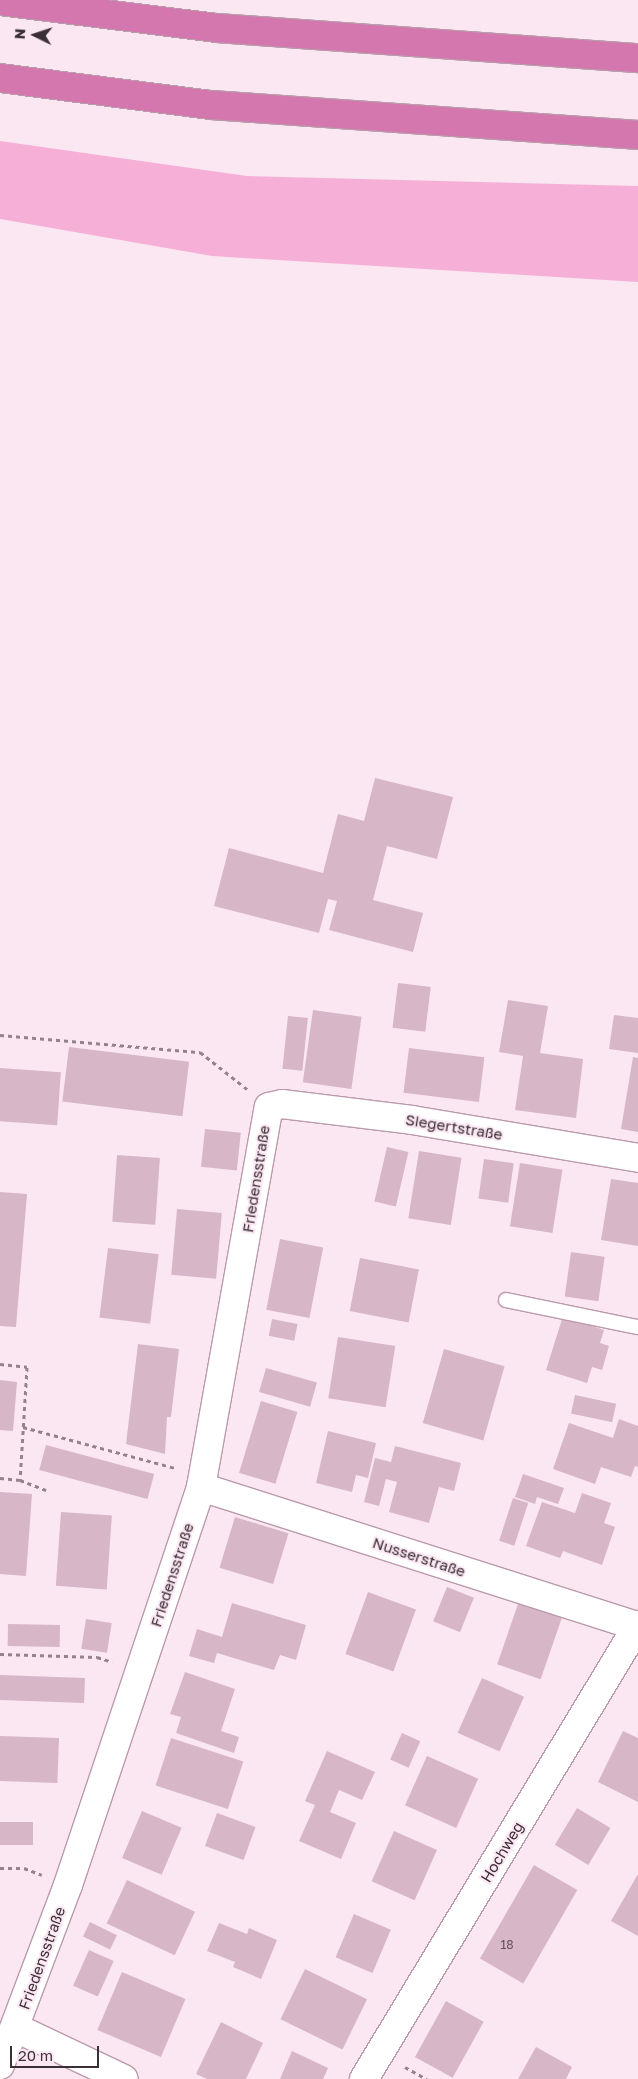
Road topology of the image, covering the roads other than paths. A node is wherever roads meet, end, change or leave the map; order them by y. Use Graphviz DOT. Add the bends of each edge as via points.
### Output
graph roads {
  1 [pos="0,1"];
  2 [pos="638,58"];
  3 [pos="0,78"];
  4 [pos="638,135"];
  5 [pos="269,1107"];
  6 [pos="638,1158"];
  7 [pos="506,1300"];
  8 [pos="638,1327"];
  9 [pos="202,1481"];
  10 [pos="638,1626"];
  11 [pos="16,2028"];
  12 [pos="0,2065"];
  13 [pos="124,2079"];
  14 [pos="364,2079"];
  1 -- 2 [label="highway" via="217,28"];
  3 -- 4 [label="highway" via="211,105"];
  5 -- 6 [label="street, Siegertstraße" via="282,1104 412,1120"];
  5 -- 9 [label="street, Friedensstraße"];
  7 -- 8 [label="lane"];
  9 -- 10 [label="street, Nusserstraße"];
  9 -- 11 [label="street, Friedensstraße" via="68,1885"];
  10 -- 14 [label="street, Hochweg"];
  11 -- 12 [label="street, Friedensstraße"];
  11 -- 13 [label="street, Friedensstraße"];
}
